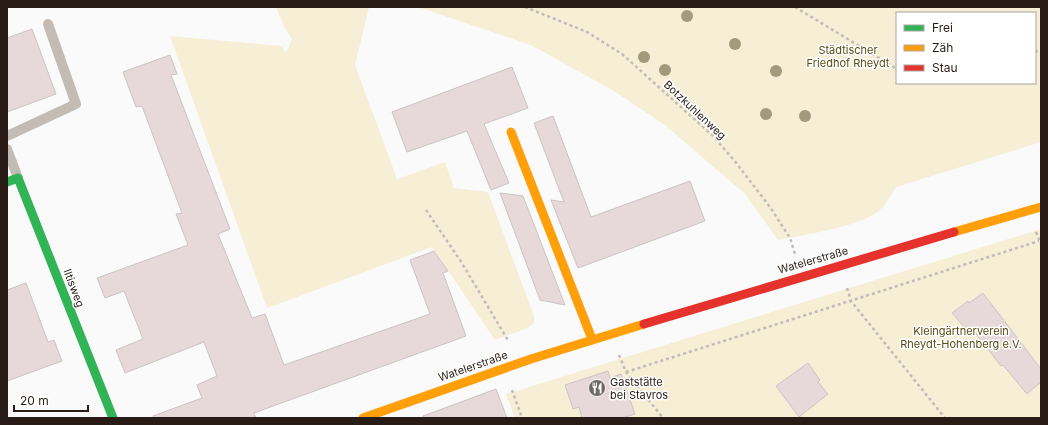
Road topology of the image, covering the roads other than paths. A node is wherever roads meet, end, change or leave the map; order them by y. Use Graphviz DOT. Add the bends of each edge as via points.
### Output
graph roads {
  1 [pos="48,24"];
  2 [pos="511,132"];
  3 [pos="7,136"];
  4 [pos="7,149"];
  5 [pos="18,178"];
  6 [pos="7,182"];
  7 [pos="1041,207"];
  8 [pos="592,339"];
  9 [pos="113,418"];
  10 [pos="363,418"];
  1 -- 3 [label="lane" via="76,104"];
  2 -- 8 [label="street"];
  4 -- 5 [label="lane"];
  5 -- 6 [label="street"];
  5 -- 9 [label="street, Iltisweg"];
  7 -- 8 [label="street, Watelerstraße"];
  8 -- 10 [label="street, Watelerstraße"];
}
